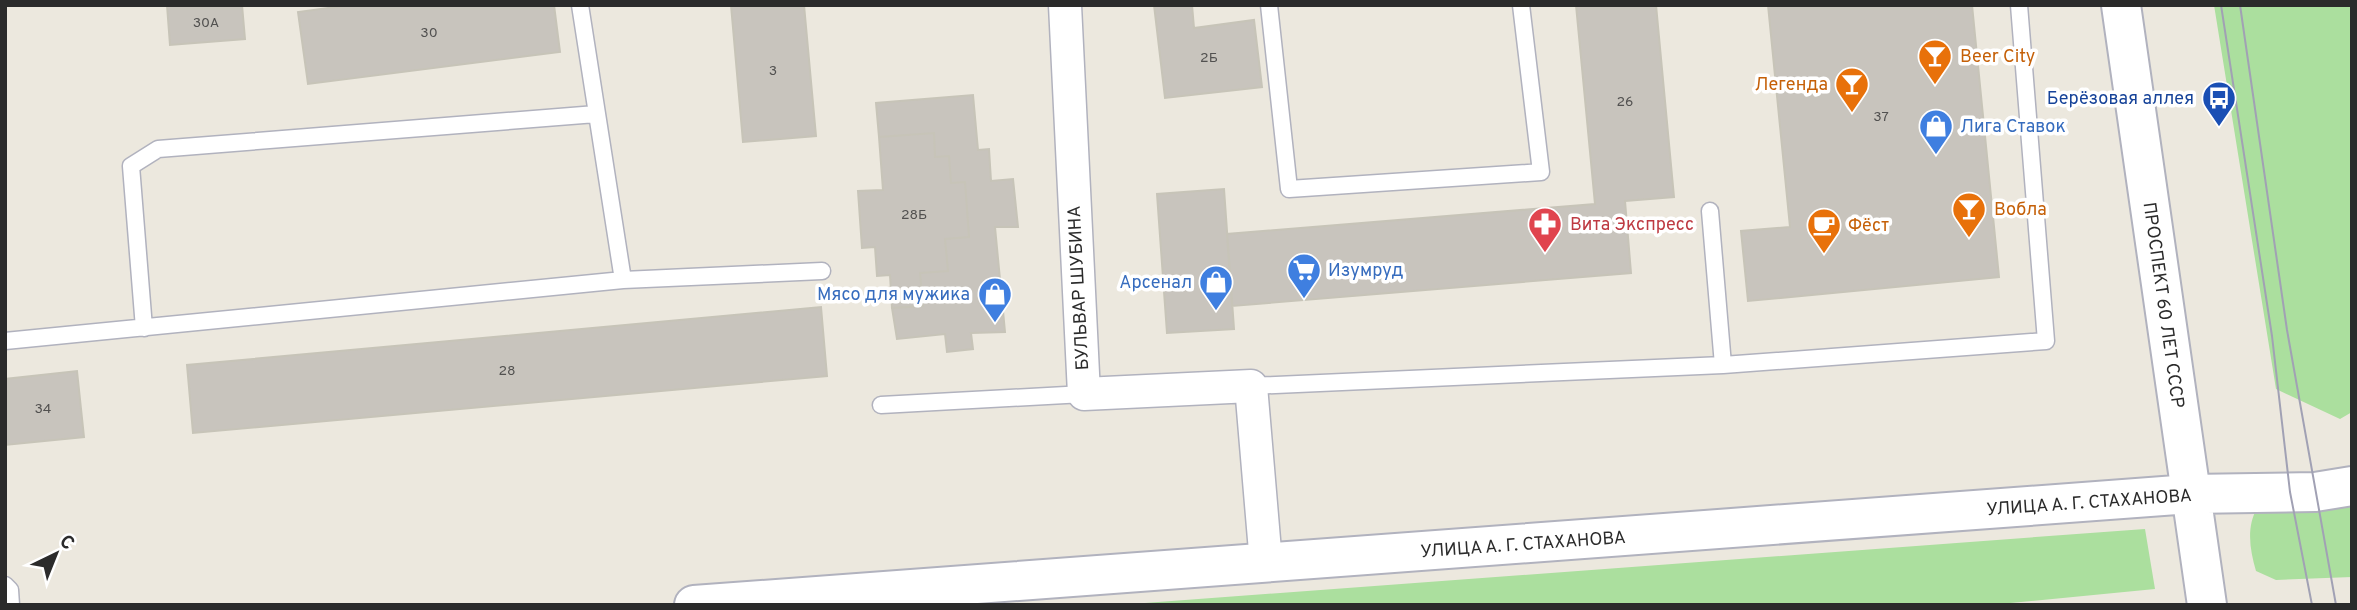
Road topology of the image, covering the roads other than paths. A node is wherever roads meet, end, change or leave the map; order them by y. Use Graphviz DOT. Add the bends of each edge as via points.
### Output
graph roads {
  1 [pos="580,5"];
  2 [pos="1065,5"];
  3 [pos="1269,5"];
  4 [pos="1521,5"];
  5 [pos="2019,5"];
  6 [pos="2120,5"];
  7 [pos="596,114"];
  8 [pos="1710,211"];
  9 [pos="822,271"];
  10 [pos="623,280"];
  11 [pos="144,328"];
  12 [pos="5,341"];
  13 [pos="1723,366"];
  14 [pos="1251,386"];
  15 [pos="1084,394"];
  16 [pos="881,405"];
  17 [pos="2352,486"];
  18 [pos="2190,494"];
  19 [pos="1266,563"];
  20 [pos="5,585"];
  21 [pos="1016,594"];
  22 [pos="11,605"];
  23 [pos="694,605"];
  24 [pos="2207,605"];
  1 -- 7 [label="lane"];
  2 -- 15 [label="street, БУЛЬВАР ШУБИНА"];
  3 -- 4 [label="lane" via="1289,189 1541,172"];
  5 -- 13 [label="lane" via="2046,341"];
  6 -- 18 [label="main road, ПРОСПЕКТ 60 ЛЕТ СССР"];
  7 -- 10 [label="lane"];
  7 -- 11 [label="lane" via="158,149 131,166"];
  8 -- 13 [label="lane"];
  9 -- 10 [label="lane"];
  10 -- 11 [label="lane"];
  11 -- 12 [label="lane"];
  13 -- 14 [label="lane"];
  14 -- 15 [label="street, БУЛЬВАР ШУБИНА"];
  14 -- 19 [label="street"];
  15 -- 16 [label="lane"];
  17 -- 18 [label="main road, УЛИЦА А. Г. СТАХАНОВА" via="2315,492"];
  18 -- 19 [label="main road, УЛИЦА А. Г. СТАХАНОВА"];
  18 -- 24 [label="main road, ПРОСПЕКТ 60 ЛЕТ СССР"];
  19 -- 21 [label="main road, УЛИЦА А. Г. СТАХАНОВА"];
  20 -- 22 [label="lane"];
  21 -- 23 [label="main road, УЛИЦА А. Г. СТАХАНОВА"];
}
